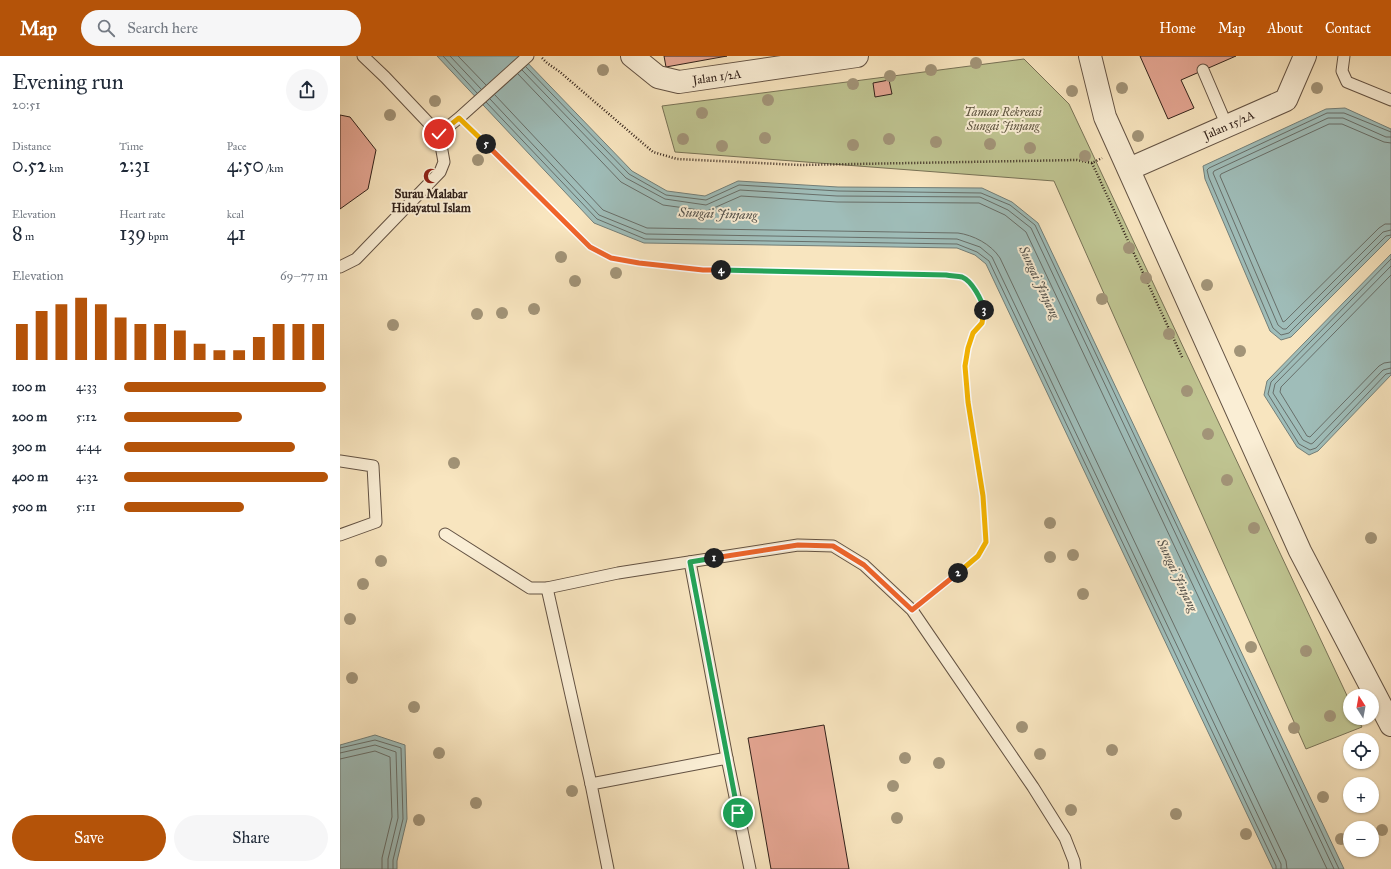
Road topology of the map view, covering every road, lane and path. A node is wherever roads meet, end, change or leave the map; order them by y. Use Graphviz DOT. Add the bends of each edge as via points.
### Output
graph roads {
  1 [pos="363,56"];
  2 [pos="528,56"];
  3 [pos="541,56"];
  4 [pos="632,56"];
  5 [pos="857,56"];
  6 [pos="1090,56"];
  7 [pos="1305,56"];
  8 [pos="1344,56"];
  9 [pos="1203,70"];
  10 [pos="1391,100"];
  11 [pos="460,116"];
  12 [pos="1227,126"];
  13 [pos="439,134"];
  14 [pos="1129,169"];
  15 [pos="340,267"];
  16 [pos="1183,359"];
  17 [pos="340,461"];
  18 [pos="445,534"];
  19 [pos="340,535"];
  20 [pos="690,562"];
  21 [pos="547,588"];
  22 [pos="912,610"];
  23 [pos="1388,712"];
  24 [pos="727,758"];
  25 [pos="592,784"];
  26 [pos="608,869"];
  27 [pos="750,869"];
  28 [pos="1075,869"];
  1 -- 13 [label="lane"];
  2 -- 11 [label="lane"];
  3 -- 16 [label="path" via="653,152 677,159 800,165 1077,160 1092,163"];
  4 -- 5 [label="street, Jalan 1/2A" via="658,78 678,82"];
  6 -- 14 [label="street" via="1105,117"];
  7 -- 12 [label="street, Jalan 15/2A" via="1286,100"];
  8 -- 10 [label="lane" via="1342,71 1347,82"];
  9 -- 12 [label="lane"];
  11 -- 13 [label="lane"];
  11 -- 22 [label="path" via="590,247 611,258 703,270 946,275 964,278 975,290 982,300 985,312 982,323 973,333 965,366 983,496 986,542 978,556"];
  12 -- 14 [label="street, Jalan 15/2A"];
  13 -- 15 [label="lane" via="444,162 440,172 356,259"];
  14 -- 23 [label="street" via="1300,551"];
  17 -- 19 [label="lane" via="373,466 376,522"];
  18 -- 21 [label="lane" via="530,588"];
  20 -- 21 [label="lane" via="618,573"];
  20 -- 22 [label="lane" via="798,545 833,546 864,565"];
  20 -- 24 [label="lane"];
  21 -- 25 [label="lane"];
  22 -- 28 [label="lane" via="1033,787 1065,838"];
  24 -- 25 [label="lane"];
  24 -- 27 [label="lane"];
  25 -- 26 [label="lane"];
}
